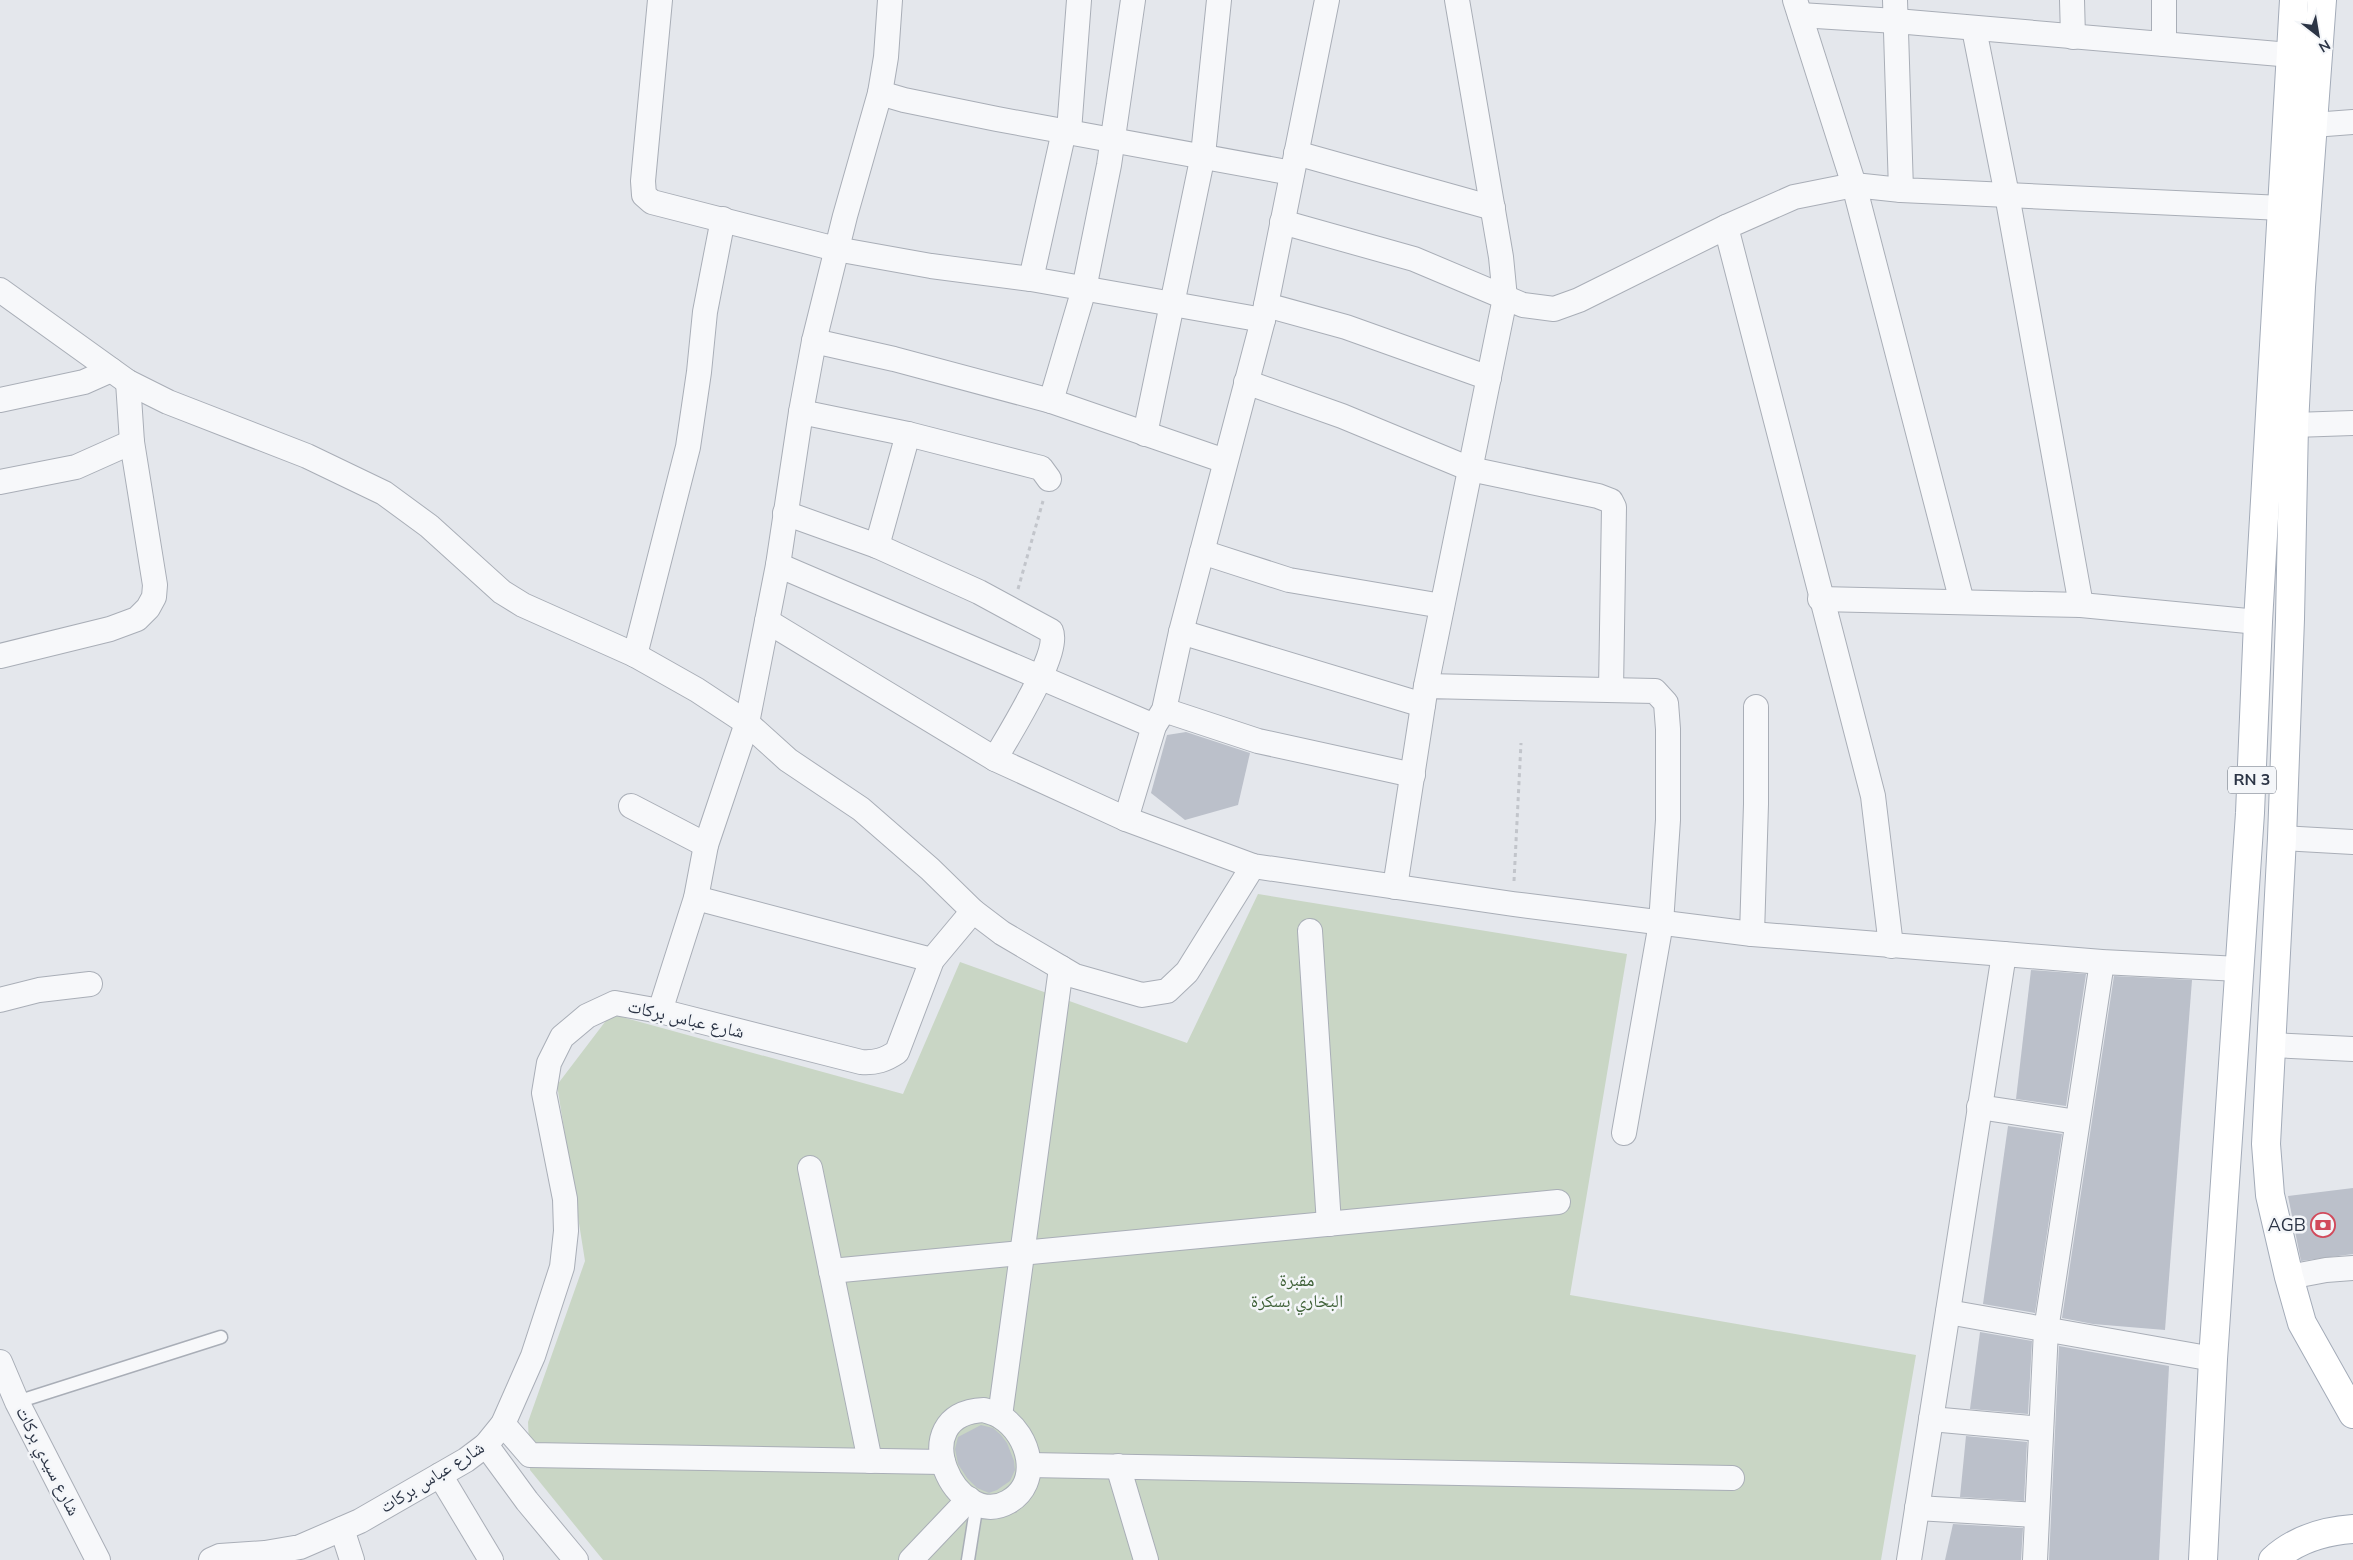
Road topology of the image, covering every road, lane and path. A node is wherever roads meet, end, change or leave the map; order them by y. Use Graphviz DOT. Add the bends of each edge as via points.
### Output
graph roads {
  1 [pos="660,0"];
  2 [pos="890,0"];
  3 [pos="1079,0"];
  4 [pos="1133,0"];
  5 [pos="1220,0"];
  6 [pos="1327,0"];
  7 [pos="1457,0"];
  8 [pos="2072,0"];
  9 [pos="2164,0"];
  10 [pos="2294,0"];
  11 [pos="2322,0"];
  12 [pos="1797,8"];
  13 [pos="1896,10"];
  14 [pos="1974,29"];
  15 [pos="2073,37"];
  16 [pos="2164,44"];
  17 [pos="2291,55"];
  18 [pos="880,93"];
  19 [pos="2353,122"];
  20 [pos="2313,125"];
  21 [pos="1066,131"];
  22 [pos="1113,139"];
  23 [pos="1203,155"];
  24 [pos="1294,163"];
  25 [pos="1854,185"];
  26 [pos="1901,190"];
  27 [pos="2008,196"];
  28 [pos="1493,208"];
  29 [pos="2282,208"];
  30 [pos="723,219"];
  31 [pos="1282,222"];
  32 [pos="1726,227"];
  33 [pos="836,249"];
  34 [pos="1031,279"];
  35 [pos="1084,289"];
  36 [pos="0,290"];
  37 [pos="1505,298"];
  38 [pos="1170,304"];
  39 [pos="1264,313"];
  40 [pos="814,341"];
  41 [pos="120,376"];
  42 [pos="1489,378"];
  43 [pos="1246,382"];
  44 [pos="0,400"];
  45 [pos="1051,401"];
  46 [pos="800,412"];
  47 [pos="2353,423"];
  48 [pos="2294,425"];
  49 [pos="908,434"];
  50 [pos="1145,434"];
  51 [pos="132,442"];
  52 [pos="1225,461"];
  53 [pos="1470,469"];
  54 [pos="1049,479"];
  55 [pos="0,482"];
  56 [pos="785,513"];
  57 [pos="877,546"];
  58 [pos="1202,552"];
  59 [pos="778,564"];
  60 [pos="1820,599"];
  61 [pos="1962,602"];
  62 [pos="2082,605"];
  63 [pos="1442,606"];
  64 [pos="1012,610"];
  65 [pos="767,621"];
  66 [pos="2258,622"];
  67 [pos="1181,632"];
  68 [pos="635,655"];
  69 [pos="0,656"];
  70 [pos="1040,678"];
  71 [pos="1611,690"];
  72 [pos="1424,695"];
  73 [pos="1756,707"];
  74 [pos="1159,718"];
  75 [pos="747,723"];
  76 [pos="1521,743"];
  77 [pos="995,759"];
  78 [pos="1413,775"];
  79 [pos="631,806"];
  80 [pos="1126,819"];
  81 [pos="2282,838"];
  82 [pos="2353,842"];
  83 [pos="706,845"];
  84 [pos="1253,866"];
  85 [pos="1395,887"];
  86 [pos="696,898"];
  87 [pos="1513,904"];
  88 [pos="973,911"];
  89 [pos="1661,923"];
  90 [pos="1310,932"];
  91 [pos="1752,934"];
  92 [pos="1892,946"];
  93 [pos="2004,954"];
  94 [pos="932,960"];
  95 [pos="2102,962"];
  96 [pos="1061,968"];
  97 [pos="2240,970"];
  98 [pos="90,984"];
  99 [pos="0,1000"];
  100 [pos="660,1011"];
  101 [pos="2270,1045"];
  102 [pos="2353,1049"];
  103 [pos="1979,1107"];
  104 [pos="2077,1122"];
  105 [pos="1624,1133"];
  106 [pos="810,1168"];
  107 [pos="1558,1202"];
  108 [pos="1329,1224"];
  109 [pos="1022,1253"];
  110 [pos="2353,1268"];
  111 [pos="831,1271"];
  112 [pos="2289,1278"];
  113 [pos="1948,1312"];
  114 [pos="2046,1330"];
  115 [pos="221,1337"];
  116 [pos="2213,1359"];
  117 [pos="0,1362"];
  118 [pos="18,1402"];
  119 [pos="2353,1414"];
  120 [pos="1000,1416"];
  121 [pos="1931,1419"];
  122 [pos="503,1424"];
  123 [pos="2041,1429"];
  124 [pos="486,1445"];
  125 [pos="870,1461"];
  126 [pos="943,1462"];
  127 [pos="1029,1464"];
  128 [pos="1118,1466"];
  129 [pos="440,1475"];
  130 [pos="1732,1478"];
  131 [pos="973,1501"];
  132 [pos="1917,1508"];
  133 [pos="2036,1515"];
  134 [pos="342,1529"];
  135 [pos="2353,1529"];
  136 [pos="98,1560"];
  137 [pos="211,1560"];
  138 [pos="352,1560"];
  139 [pos="492,1560"];
  140 [pos="576,1560"];
  141 [pos="911,1560"];
  142 [pos="968,1560"];
  143 [pos="1146,1560"];
  144 [pos="1909,1560"];
  145 [pos="2035,1560"];
  146 [pos="2203,1560"];
  147 [pos="2273,1560"];
  1 -- 30 [label="street" via="644,195 664,206"];
  2 -- 18 [label="street"];
  3 -- 21 [label="street"];
  4 -- 22 [label="street"];
  5 -- 23 [label="street"];
  6 -- 24 [label="street"];
  7 -- 28 [label="street"];
  8 -- 15 [label="street"];
  9 -- 16 [label="street"];
  10 -- 17 [label="main road, RN 3"];
  11 -- 20 [label="main road, RN 3"];
  12 -- 13 [label="street"];
  12 -- 25 [label="street"];
  13 -- 14 [label="street"];
  13 -- 26 [label="street"];
  14 -- 15 [label="street"];
  14 -- 27 [label="street"];
  15 -- 16 [label="street"];
  16 -- 17 [label="street"];
  17 -- 29 [label="main road, RN 3"];
  18 -- 21 [label="street"];
  18 -- 33 [label="street"];
  19 -- 20 [label="street"];
  20 -- 48 [label="main road, RN 3"];
  21 -- 22 [label="street"];
  21 -- 34 [label="street"];
  22 -- 23 [label="street"];
  22 -- 35 [label="street"];
  23 -- 24 [label="street"];
  23 -- 38 [label="street"];
  24 -- 28 [label="street"];
  24 -- 31 [label="street"];
  25 -- 26 [label="street"];
  25 -- 32 [label="street" via="1794,197"];
  25 -- 61 [label="street"];
  26 -- 27 [label="street"];
  27 -- 29 [label="street"];
  27 -- 62 [label="street"];
  28 -- 37 [label="street"];
  29 -- 66 [label="main road, RN 3"];
  30 -- 33 [label="street"];
  30 -- 68 [label="street" via="711,277 688,447"];
  31 -- 37 [label="street" via="1414,259"];
  31 -- 39 [label="street"];
  32 -- 37 [label="street" via="1579,300 1554,309 1524,306"];
  32 -- 60 [label="street"];
  33 -- 34 [label="street"];
  33 -- 40 [label="street"];
  34 -- 35 [label="street"];
  35 -- 38 [label="street"];
  35 -- 45 [label="street"];
  36 -- 41 [label="street"];
  37 -- 42 [label="street"];
  38 -- 39 [label="street"];
  38 -- 50 [label="street"];
  39 -- 42 [label="street" via="1346,327"];
  39 -- 43 [label="street"];
  40 -- 45 [label="street"];
  40 -- 46 [label="street"];
  41 -- 44 [label="street"];
  41 -- 51 [label="street"];
  41 -- 68 [label="street" via="168,402 307,456 384,493 429,526 502,592 523,605"];
  42 -- 53 [label="street"];
  43 -- 52 [label="street"];
  43 -- 53 [label="street" via="1342,416"];
  45 -- 50 [label="street"];
  46 -- 49 [label="street"];
  46 -- 56 [label="street"];
  47 -- 48 [label="street"];
  48 -- 81 [label="main road, RN 3"];
  49 -- 54 [label="street" via="1041,468"];
  49 -- 57 [label="street"];
  50 -- 52 [label="street"];
  51 -- 55 [label="street" via="76,467"];
  51 -- 69 [label="street" via="156,585 148,608 137,619 110,629"];
  52 -- 58 [label="street"];
  53 -- 63 [label="street"];
  53 -- 71 [label="street" via="1611,501 1614,507"];
  54 -- 64 [label="path"];
  56 -- 57 [label="street"];
  56 -- 59 [label="street"];
  57 -- 64 [label="street"];
  58 -- 63 [label="street" via="1289,580"];
  58 -- 67 [label="street"];
  59 -- 65 [label="street"];
  59 -- 70 [label="street"];
  60 -- 61 [label="street"];
  60 -- 92 [label="street" via="1872,796"];
  61 -- 62 [label="street"];
  62 -- 66 [label="street"];
  63 -- 72 [label="street"];
  64 -- 70 [label="street" via="1051,631 1053,636"];
  65 -- 75 [label="street"];
  65 -- 77 [label="street"];
  66 -- 97 [label="main road, RN 3"];
  67 -- 72 [label="street"];
  67 -- 74 [label="street"];
  68 -- 75 [label="street"];
  70 -- 74 [label="street"];
  70 -- 77 [label="street"];
  71 -- 72 [label="street"];
  71 -- 89 [label="street" via="1655,691 1666,703 1668,820"];
  72 -- 78 [label="street"];
  73 -- 91 [label="street"];
  74 -- 78 [label="street"];
  74 -- 80 [label="street"];
  75 -- 83 [label="street"];
  75 -- 88 [label="street" via="788,760 861,809"];
  76 -- 87 [label="path"];
  77 -- 80 [label="street"];
  78 -- 85 [label="street"];
  79 -- 83 [label="street"];
  80 -- 84 [label="street"];
  81 -- 82 [label="street"];
  81 -- 101 [label="main road, RN 3"];
  83 -- 86 [label="street"];
  84 -- 85 [label="street"];
  84 -- 96 [label="street" via="1187,972 1167,991 1142,995 1075,976"];
  85 -- 87 [label="street"];
  86 -- 94 [label="street"];
  86 -- 100 [label="street"];
  87 -- 89 [label="street"];
  88 -- 94 [label="street, شارع عباس بركات"];
  88 -- 96 [label="street" via="1002,933"];
  89 -- 91 [label="street"];
  89 -- 105 [label="street"];
  90 -- 108 [label="street"];
  91 -- 92 [label="street"];
  92 -- 93 [label="street"];
  93 -- 95 [label="street"];
  93 -- 103 [label="street"];
  94 -- 100 [label="street, شارع عباس بركات" via="897,1052 872,1063"];
  95 -- 97 [label="street"];
  95 -- 104 [label="street"];
  96 -- 109 [label="street"];
  97 -- 116 [label="main road, RN 3"];
  98 -- 99 [label="street" via="38,990"];
  100 -- 122 [label="street, شارع عباس بركات" via="615,1003 587,1016 562,1037 548,1063 544,1093 565,1199 562,1267 533,1356"];
  101 -- 102 [label="street"];
  101 -- 112 [label="main road, RN 3" via="2266,1144 2270,1195"];
  103 -- 104 [label="street"];
  103 -- 113 [label="street"];
  104 -- 114 [label="street"];
  106 -- 111 [label="street"];
  107 -- 108 [label="street"];
  108 -- 109 [label="street"];
  109 -- 111 [label="street"];
  109 -- 120 [label="street"];
  110 -- 112 [label="street"];
  111 -- 125 [label="street"];
  112 -- 119 [label="main road, RN 3" via="2302,1323"];
  113 -- 114 [label="street"];
  113 -- 121 [label="street"];
  114 -- 116 [label="street"];
  114 -- 123 [label="street"];
  115 -- 118 [label="lane"];
  116 -- 146 [label="main road, RN 3"];
  117 -- 118 [label="street, شارع سيدي بركات"];
  118 -- 136 [label="street, شارع سيدي بركات"];
  120 -- 126 [label="street" via="984,1410 967,1411 953,1419 944,1433"];
  120 -- 127 [label="street" via="1015,1428 1025,1446"];
  121 -- 123 [label="street"];
  121 -- 132 [label="street"];
  122 -- 124 [label="street, شارع عباس بركات"];
  122 -- 125 [label="street" via="530,1455"];
  123 -- 133 [label="street"];
  124 -- 129 [label="street, شارع عباس بركات"];
  124 -- 140 [label="street"];
  125 -- 126 [label="street"];
  126 -- 131 [label="street" via="954,1486"];
  127 -- 128 [label="street"];
  127 -- 131 [label="street" via="1026,1482 1018,1497 1003,1505 986,1506"];
  128 -- 130 [label="street"];
  128 -- 143 [label="street"];
  129 -- 134 [label="street, شارع عباس بركات"];
  129 -- 139 [label="street"];
  131 -- 141 [label="street"];
  131 -- 142 [label="lane"];
  132 -- 133 [label="street"];
  132 -- 144 [label="street"];
  133 -- 145 [label="street"];
  134 -- 137 [label="street, شارع عباس بركات" via="300,1547 220,1556"];
  134 -- 138 [label="street"];
  135 -- 147 [label="main road" via="2334,1530 2301,1541"];
}
